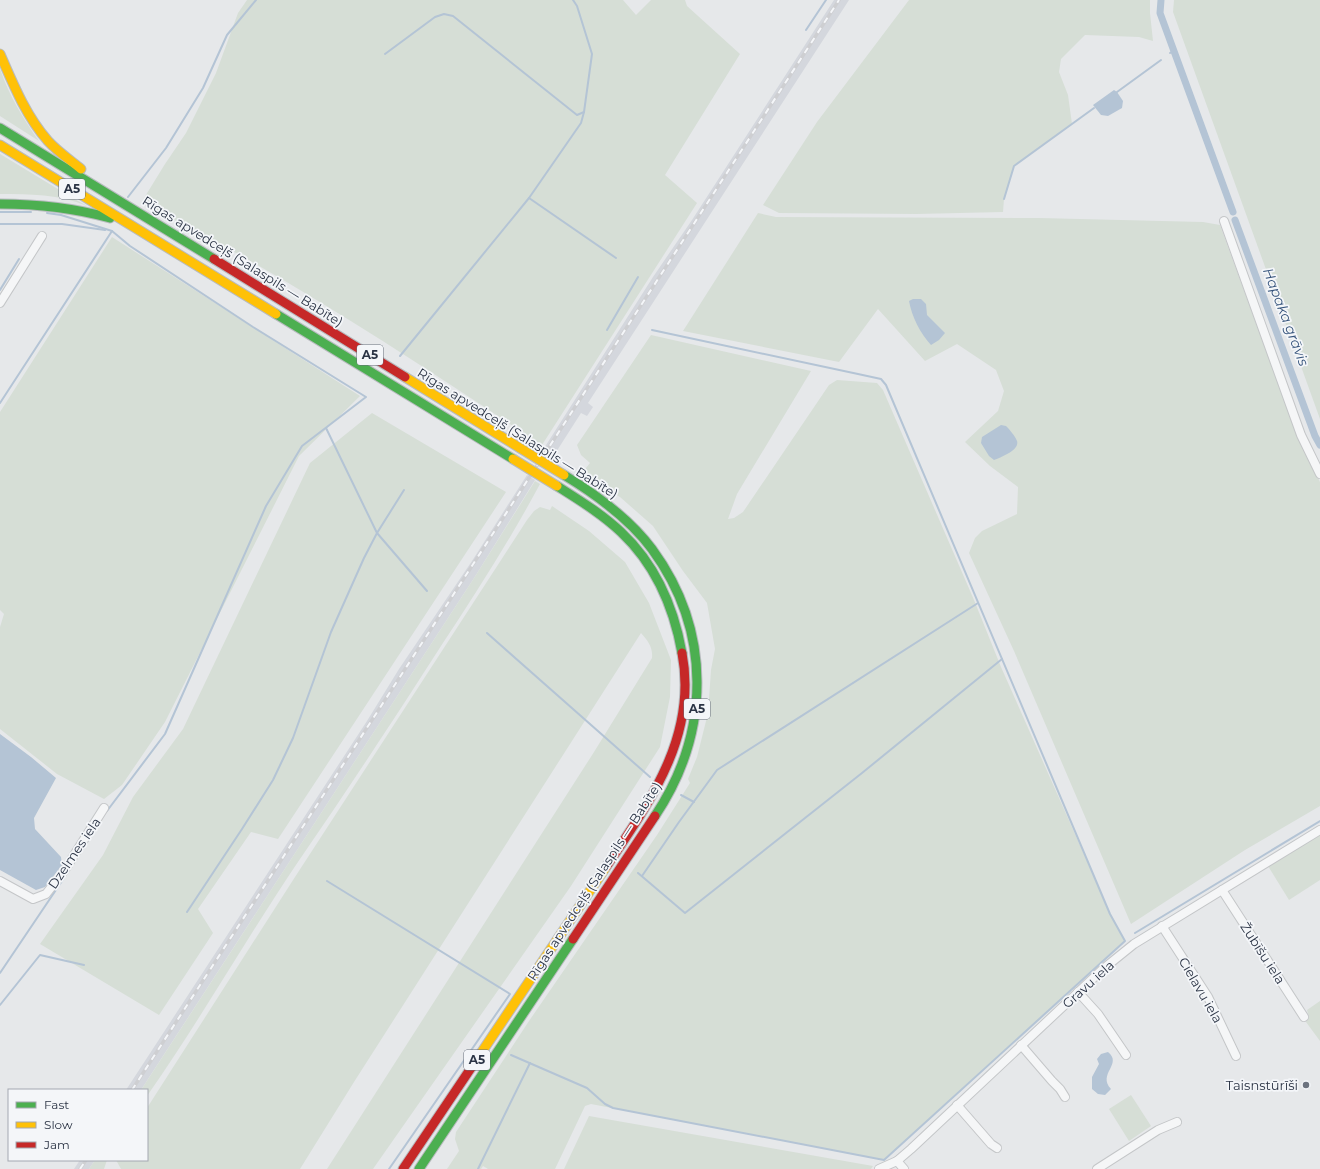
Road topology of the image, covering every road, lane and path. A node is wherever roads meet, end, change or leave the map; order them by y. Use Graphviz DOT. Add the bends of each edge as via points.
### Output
graph roads {
  1 [pos="0,54"];
  2 [pos="0,128"];
  3 [pos="0,146"];
  4 [pos="114,197"];
  5 [pos="0,204"];
  6 [pos="1224,221"];
  7 [pos="138,228"];
  8 [pos="42,236"];
  9 [pos="0,303"];
  10 [pos="1320,474"];
  11 [pos="104,808"];
  12 [pos="1320,830"];
  13 [pos="0,881"];
  14 [pos="1222,890"];
  15 [pos="1162,926"];
  16 [pos="1078,992"];
  17 [pos="1304,1017"];
  18 [pos="1021,1045"];
  19 [pos="1126,1056"];
  20 [pos="1236,1056"];
  21 [pos="1066,1097"];
  22 [pos="957,1105"];
  23 [pos="1177,1122"];
  24 [pos="997,1148"];
  25 [pos="897,1161"];
  26 [pos="403,1169"];
  27 [pos="419,1169"];
  28 [pos="879,1169"];
  29 [pos="904,1169"];
  30 [pos="1098,1169"];
  1 -- 4 [label="highway" via="20,100 49,142"];
  2 -- 4 [label="highway, Rīgas apvedceļš (Salaspils — Babīte) / A5"];
  3 -- 7 [label="highway, Rīgas apvedceļš (Salaspils — Babīte) / A5"];
  4 -- 27 [label="highway, Rīgas apvedceļš (Salaspils — Babīte) / A5, bridge" via="599,498 630,524 654,551 674,584 689,621 698,657 699,690 693,729 682,764 658,811"];
  5 -- 7 [label="highway" via="84,210"];
  6 -- 10 [label="street" via="1301,435"];
  7 -- 26 [label="highway, Rīgas apvedceļš (Salaspils — Babīte) / A5, bridge" via="590,508 623,534 648,564 674,615 684,656 686,693 680,730 667,767 644,808"];
  8 -- 9 [label="street"];
  11 -- 13 [label="street, Dzelmes iela" via="64,871 46,894 33,899"];
  12 -- 14 [label="street, Gravu iela"];
  14 -- 15 [label="street, Gravu iela"];
  14 -- 17 [label="street, Žubīšu iela"];
  15 -- 16 [label="street, Gravu iela" via="1134,944"];
  15 -- 20 [label="street, Cielavu iela" via="1208,997"];
  16 -- 18 [label="street, Gravu iela"];
  16 -- 19 [label="street" via="1098,1014"];
  18 -- 21 [label="street"];
  18 -- 22 [label="street, Gravu iela"];
  22 -- 24 [label="street"];
  22 -- 25 [label="street, Gravu iela"];
  23 -- 30 [label="street" via="1158,1130"];
  25 -- 28 [label="street, Gravu iela"];
  25 -- 29 [label="street"];
}
